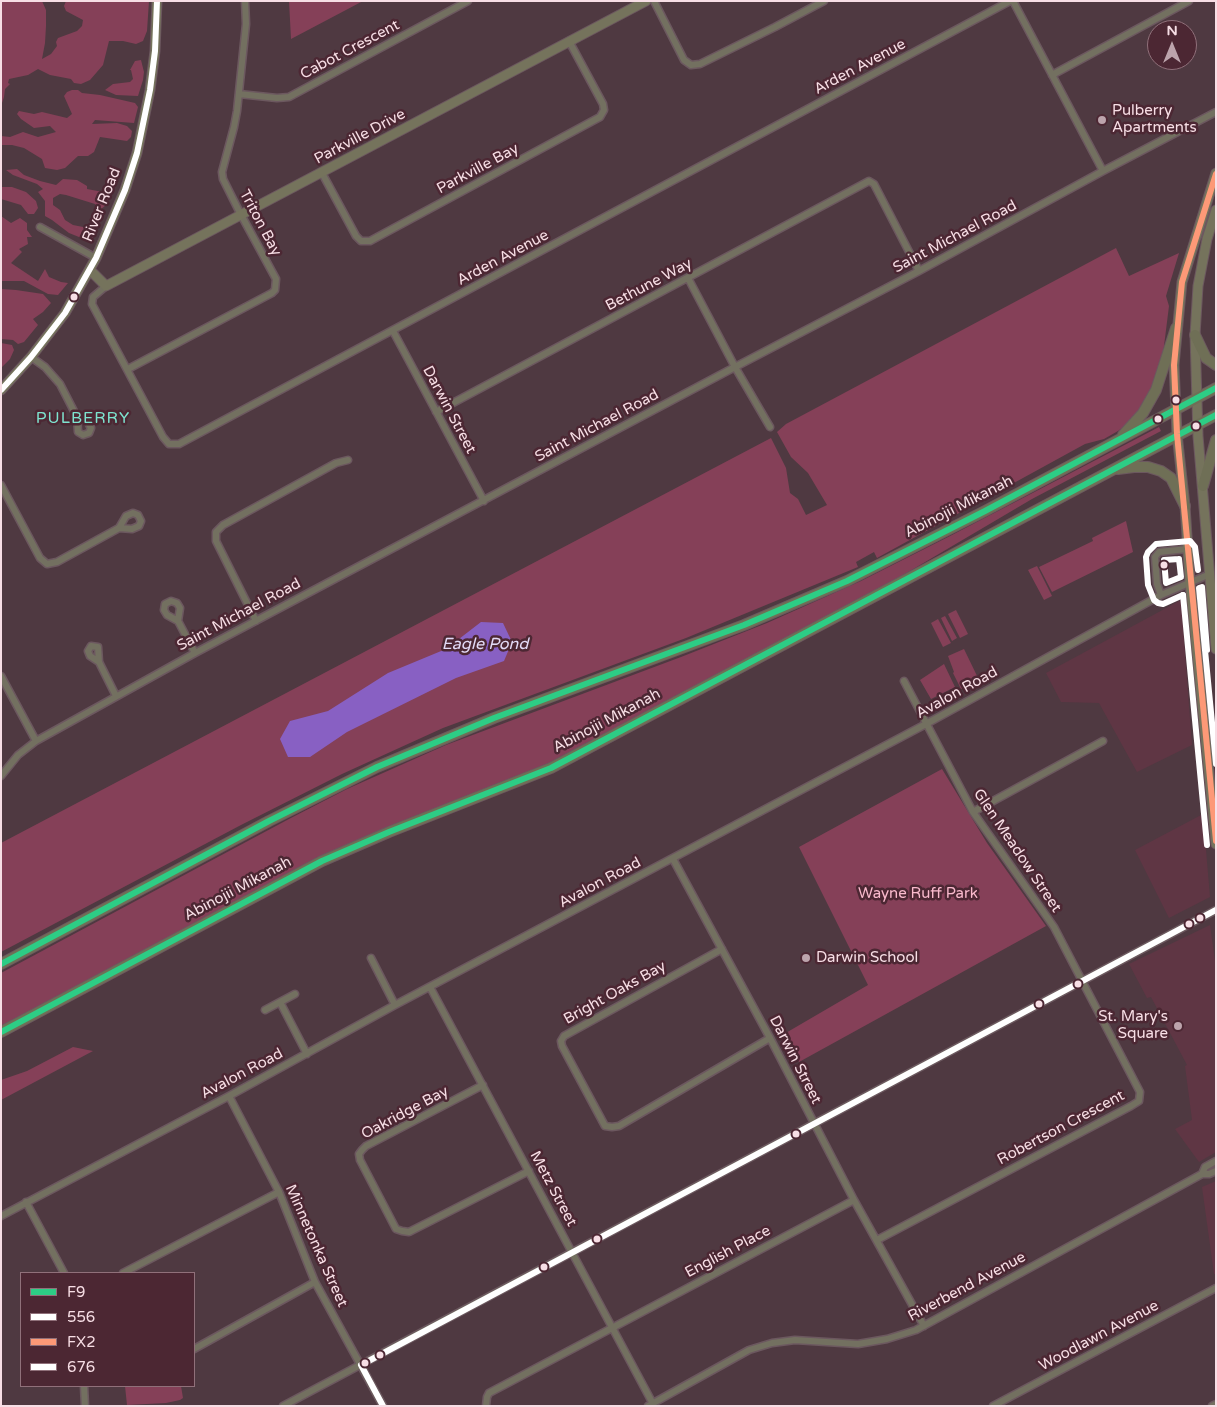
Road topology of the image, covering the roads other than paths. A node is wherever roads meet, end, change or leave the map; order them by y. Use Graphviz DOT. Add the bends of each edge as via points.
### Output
graph roads {
  1 [pos="157,1"];
  2 [pos="245,1"];
  3 [pos="468,1"];
  4 [pos="646,1"];
  5 [pos="654,1"];
  6 [pos="824,1"];
  7 [pos="1012,1"];
  8 [pos="1189,1"];
  9 [pos="569,41"];
  10 [pos="1052,75"];
  11 [pos="239,94"];
  12 [pos="1216,112"];
  13 [pos="1103,171"];
  14 [pos="322,173"];
  15 [pos="1216,173"];
  16 [pos="1214,189"];
  17 [pos="1216,210"];
  18 [pos="241,214"];
  19 [pos="40,227"];
  20 [pos="96,258"];
  21 [pos="90,270"];
  22 [pos="919,271"];
  23 [pos="688,278"];
  24 [pos="106,286"];
  25 [pos="1176,328"];
  26 [pos="393,331"];
  27 [pos="1195,335"];
  28 [pos="31,357"];
  29 [pos="1216,366"];
  30 [pos="735,367"];
  31 [pos="128,369"];
  32 [pos="1216,388"];
  33 [pos="1,390"];
  34 [pos="1196,399"];
  35 [pos="1176,410"];
  36 [pos="436,412"];
  37 [pos="1216,415"];
  38 [pos="77,417"];
  39 [pos="1198,424"];
  40 [pos="770,427"];
  41 [pos="1177,434"];
  42 [pos="1118,440"];
  43 [pos="1216,440"];
  44 [pos="348,460"];
  45 [pos="1107,471"];
  46 [pos="1,485"];
  47 [pos="1203,486"];
  48 [pos="484,501"];
  49 [pos="1185,506"];
  50 [pos="119,528"];
  51 [pos="1187,548"];
  52 [pos="1210,574"];
  53 [pos="1190,582"];
  54 [pos="1162,596"];
  55 [pos="178,621"];
  56 [pos="256,621"];
  57 [pos="1216,649"];
  58 [pos="195,652"];
  59 [pos="99,662"];
  60 [pos="1,676"];
  61 [pos="904,681"];
  62 [pos="116,696"];
  63 [pos="926,724"];
  64 [pos="36,741"];
  65 [pos="1103,741"];
  66 [pos="1207,764"];
  67 [pos="1216,772"];
  68 [pos="1,776"];
  69 [pos="1213,802"];
  70 [pos="973,812"];
  71 [pos="1215,826"];
  72 [pos="1216,844"];
  73 [pos="673,859"];
  74 [pos="1216,910"];
  75 [pos="722,949"];
  76 [pos="370,958"];
  77 [pos="1,964"];
  78 [pos="1082,982"];
  79 [pos="430,987"];
  80 [pos="295,994"];
  81 [pos="280,1002"];
  82 [pos="395,1005"];
  83 [pos="265,1010"];
  84 [pos="1,1032"];
  85 [pos="770,1038"];
  86 [pos="306,1054"];
  87 [pos="483,1085"];
  88 [pos="229,1096"];
  89 [pos="814,1123"];
  90 [pos="1216,1161"];
  91 [pos="529,1171"];
  92 [pos="1216,1171"];
  93 [pos="1202,1174"];
  94 [pos="279,1192"];
  95 [pos="854,1200"];
  96 [pos="26,1202"];
  97 [pos="1,1216"];
  98 [pos="877,1240"];
  99 [pos="573,1253"];
  100 [pos="132,1271"];
  101 [pos="63,1272"];
  102 [pos="315,1282"];
  103 [pos="1216,1288"];
  104 [pos="924,1326"];
  105 [pos="612,1327"];
  106 [pos="195,1348"];
  107 [pos="361,1365"];
  108 [pos="84,1387"];
  109 [pos="650,1404"];
  110 [pos="85,1406"];
  111 [pos="283,1406"];
  112 [pos="383,1406"];
  113 [pos="486,1406"];
  114 [pos="993,1406"];
  1 -- 20 [label="main road, River Road" via="155,51 143,129 125,190"];
  2 -- 11 [label="street, Triton Bay"];
  3 -- 11 [label="street, Cabot Crescent" via="289,97"];
  4 -- 9 [label="main road, Parkville Drive"];
  5 -- 6 [label="street" via="684,60 691,65 700,64"];
  7 -- 10 [label="street"];
  7 -- 26 [label="street, Arden Avenue"];
  8 -- 10 [label="street"];
  9 -- 14 [label="main road, Parkville Drive"];
  9 -- 14 [label="street, Parkville Bay" via="603,104 600,117 370,241 362,241 356,236"];
  10 -- 13 [label="street"];
  11 -- 18 [label="street, Triton Bay" via="222,172"];
  12 -- 13 [label="street, Saint Michael Road"];
  13 -- 22 [label="street, Saint Michael Road"];
  14 -- 18 [label="main road, Parkville Drive"];
  15 -- 16 [label="main road"];
  16 -- 25 [label="main road" via="1182,282"];
  17 -- 27 [label="main road" via="1198,286"];
  18 -- 24 [label="main road, Parkville Drive"];
  18 -- 31 [label="street, Triton Bay" via="276,279 276,290"];
  19 -- 20 [label="street"];
  20 -- 21 [label="main road, River Road"];
  21 -- 24 [label="main road"];
  21 -- 28 [label="main road, River Road" via="65,313"];
  22 -- 23 [label="street, Bethune Way" via="873,182 869,181"];
  22 -- 30 [label="street, Saint Michael Road"];
  23 -- 30 [label="street"];
  23 -- 36 [label="street, Bethune Way"];
  24 -- 31 [label="street, Arden Avenue" via="93,297 92,304"];
  25 -- 35 [label="main road"];
  25 -- 42 [label="main road" via="1156,390 1143,413"];
  26 -- 31 [label="street, Arden Avenue" via="174,445 163,437"];
  26 -- 36 [label="street, Darwin Street"];
  27 -- 29 [label="main road" via="1206,358"];
  27 -- 34 [label="main road"];
  28 -- 33 [label="main road, River Road"];
  28 -- 38 [label="street" via="56,380"];
  30 -- 40 [label="street"];
  30 -- 48 [label="street, Saint Michael Road"];
  32 -- 34 [label="main road, Abinojii Mikanah"];
  34 -- 35 [label="main road, Abinojii Mikanah"];
  34 -- 39 [label="main road"];
  35 -- 41 [label="main road"];
  35 -- 42 [label="main road, Abinojii Mikanah"];
  36 -- 48 [label="street, Darwin Street"];
  37 -- 39 [label="main road, Abinojii Mikanah"];
  39 -- 41 [label="main road, Abinojii Mikanah"];
  39 -- 47 [label="main road"];
  41 -- 45 [label="main road, Abinojii Mikanah"];
  41 -- 49 [label="main road"];
  42 -- 77 [label="main road, Abinojii Mikanah" via="847,581 744,625 494,718 377,767"];
  43 -- 47 [label="main road"];
  44 -- 56 [label="street" via="336,463 223,524 216,532 216,541"];
  45 -- 49 [label="main road" via="1134,467 1162,471 1171,478"];
  45 -- 84 [label="main road, Abinojii Mikanah" via="551,768 322,861"];
  46 -- 50 [label="street" via="40,558 47,564 57,562"];
  47 -- 52 [label="main road"];
  48 -- 56 [label="street, Saint Michael Road"];
  49 -- 51 [label="main road"];
  51 -- 53 [label="main road"];
  51 -- 54 [label="street" via="1159,552 1155,557 1156,584"];
  52 -- 53 [label="street, Avalon Road"];
  52 -- 57 [label="main road"];
  53 -- 54 [label="street, Avalon Road"];
  53 -- 66 [label="main road"];
  54 -- 63 [label="street, Avalon Road"];
  55 -- 58 [label="street"];
  56 -- 58 [label="street, Saint Michael Road"];
  58 -- 62 [label="street, Saint Michael Road"];
  59 -- 62 [label="street"];
  60 -- 64 [label="street"];
  61 -- 63 [label="street, Glen Meadow Street"];
  62 -- 64 [label="street, Saint Michael Road"];
  63 -- 70 [label="street, Glen Meadow Street"];
  63 -- 73 [label="street, Avalon Road"];
  64 -- 68 [label="street, Saint Michael Road" via="18,755"];
  65 -- 70 [label="street"];
  66 -- 67 [label="main road"];
  66 -- 69 [label="main road"];
  69 -- 71 [label="main road"];
  70 -- 78 [label="street, Glen Meadow Street" via="1054,928"];
  71 -- 72 [label="main road"];
  73 -- 75 [label="street, Darwin Street"];
  73 -- 79 [label="street, Avalon Road"];
  74 -- 78 [label="street"];
  75 -- 85 [label="street, Darwin Street"];
  75 -- 85 [label="street, Bright Oaks Bay" via="564,1036 562,1046 605,1126 619,1126"];
  76 -- 82 [label="street"];
  78 -- 89 [label="street"];
  78 -- 98 [label="street, Robertson Crescent" via="1140,1092 1139,1101"];
  79 -- 82 [label="street, Avalon Road"];
  79 -- 87 [label="street, Metz Street"];
  80 -- 81 [label="street"];
  81 -- 83 [label="street"];
  81 -- 86 [label="street"];
  82 -- 86 [label="street, Avalon Road"];
  85 -- 89 [label="street, Darwin Street"];
  86 -- 88 [label="street, Avalon Road"];
  87 -- 91 [label="street, Metz Street"];
  87 -- 91 [label="street, Oakridge Bay" via="366,1146 359,1154 396,1228 409,1232"];
  88 -- 94 [label="street, Minnetonka Street"];
  88 -- 96 [label="street, Avalon Road"];
  89 -- 95 [label="street, Darwin Street"];
  89 -- 99 [label="street"];
  90 -- 93 [label="street, Riverbend Avenue" via="1205,1167"];
  91 -- 99 [label="street, Metz Street"];
  92 -- 93 [label="street, Riverbend Avenue"];
  93 -- 104 [label="street, Riverbend Avenue"];
  94 -- 100 [label="street"];
  94 -- 102 [label="street, Minnetonka Street"];
  95 -- 98 [label="street, Darwin Street"];
  95 -- 105 [label="street, English Place"];
  96 -- 97 [label="street, Avalon Road"];
  96 -- 101 [label="street"];
  98 -- 104 [label="street, Darwin Street"];
  99 -- 105 [label="street, Metz Street"];
  99 -- 107 [label="street"];
  102 -- 106 [label="street"];
  102 -- 107 [label="street, Minnetonka Street"];
  103 -- 114 [label="street, Woodlawn Avenue"];
  104 -- 109 [label="street, Riverbend Avenue" via="887,1339 858,1344 795,1340 772,1343 749,1350"];
  105 -- 109 [label="street, Metz Street"];
  105 -- 113 [label="street, English Place" via="489,1393"];
  107 -- 111 [label="street"];
  107 -- 112 [label="street, Minnetonka Street"];
  108 -- 110 [label="street"];
}
